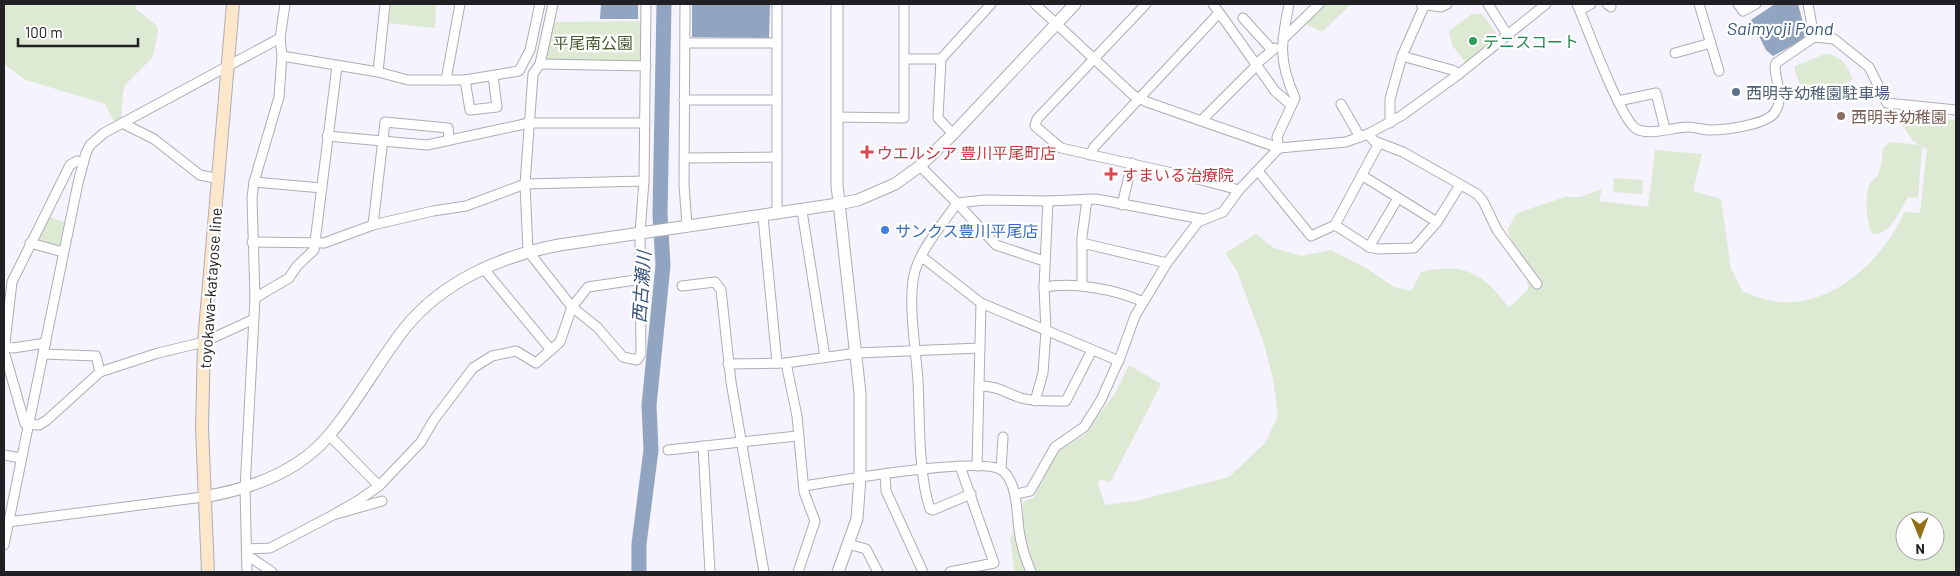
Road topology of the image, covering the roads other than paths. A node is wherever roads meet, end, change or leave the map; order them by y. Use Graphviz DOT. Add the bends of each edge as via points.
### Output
graph roads {
  1 [pos="233,4"];
  2 [pos="285,4"];
  3 [pos="385,4"];
  4 [pos="460,4"];
  5 [pos="540,4"];
  6 [pos="553,4"];
  7 [pos="646,4"];
  8 [pos="685,4"];
  9 [pos="777,4"];
  10 [pos="837,4"];
  11 [pos="904,4"];
  12 [pos="991,4"];
  13 [pos="1035,4"];
  14 [pos="1075,4"];
  15 [pos="1146,4"];
  16 [pos="1213,4"];
  17 [pos="1319,4"];
  18 [pos="1421,4"];
  19 [pos="1425,4"];
  20 [pos="1447,4"];
  21 [pos="1488,4"];
  22 [pos="1546,4"];
  23 [pos="1591,4"];
  24 [pos="1699,4"];
  25 [pos="1738,4"];
  26 [pos="1756,4"];
  27 [pos="1808,4"];
  28 [pos="1286,6"];
  29 [pos="1578,7"];
  30 [pos="1219,13"];
  31 [pos="1243,18"];
  32 [pos="1056,24"];
  33 [pos="1508,36"];
  34 [pos="1814,37"];
  35 [pos="280,38"];
  36 [pos="1283,40"];
  37 [pos="685,43"];
  38 [pos="777,43"];
  39 [pos="1711,43"];
  40 [pos="1272,50"];
  41 [pos="1676,53"];
  42 [pos="282,56"];
  43 [pos="1402,56"];
  44 [pos="1095,58"];
  45 [pos="905,59"];
  46 [pos="941,59"];
  47 [pos="540,64"];
  48 [pos="1256,65"];
  49 [pos="337,66"];
  50 [pos="646,66"];
  51 [pos="226,67"];
  52 [pos="1719,71"];
  53 [pos="378,72"];
  54 [pos="1459,74"];
  55 [pos="493,76"];
  56 [pos="446,80"];
  57 [pos="465,80"];
  58 [pos="1139,98"];
  59 [pos="684,100"];
  60 [pos="777,100"];
  61 [pos="1618,101"];
  62 [pos="1341,104"];
  63 [pos="1291,105"];
  64 [pos="1956,110"];
  65 [pos="837,117"];
  66 [pos="1202,120"];
  67 [pos="122,122"];
  68 [pos="529,123"];
  69 [pos="645,123"];
  70 [pos="1390,123"];
  71 [pos="1664,129"];
  72 [pos="954,134"];
  73 [pos="327,136"];
  74 [pos="1364,136"];
  75 [pos="450,140"];
  76 [pos="383,142"];
  77 [pos="1379,143"];
  78 [pos="1279,148"];
  79 [pos="1090,155"];
  80 [pos="777,157"];
  81 [pos="685,158"];
  82 [pos="83,162"];
  83 [pos="1132,163"];
  84 [pos="920,166"];
  85 [pos="1258,171"];
  86 [pos="1363,176"];
  87 [pos="219,179"];
  88 [pos="644,181"];
  89 [pos="254,182"];
  90 [pos="524,184"];
  91 [pos="1460,186"];
  92 [pos="322,188"];
  93 [pos="1239,190"];
  94 [pos="1398,198"];
  95 [pos="1087,200"];
  96 [pos="1048,201"];
  97 [pos="957,203"];
  98 [pos="838,204"];
  99 [pos="1122,205"];
  100 [pos="802,210"];
  101 [pos="777,214"];
  102 [pos="763,216"];
  103 [pos="1202,219"];
  104 [pos="1437,222"];
  105 [pos="373,225"];
  106 [pos="687,225"];
  107 [pos="1335,226"];
  108 [pos="644,232"];
  109 [pos="252,242"];
  110 [pos="30,243"];
  111 [pos="1082,243"];
  112 [pos="316,244"];
  113 [pos="1369,247"];
  114 [pos="528,251"];
  115 [pos="63,252"];
  116 [pos="922,257"];
  117 [pos="1044,261"];
  118 [pos="1167,262"];
  119 [pos="483,268"];
  120 [pos="642,279"];
  121 [pos="1536,284"];
  122 [pos="682,286"];
  123 [pos="1082,286"];
  124 [pos="1044,287"];
  125 [pos="255,298"];
  126 [pos="1143,302"];
  127 [pos="981,303"];
  128 [pos="572,307"];
  129 [pos="252,320"];
  130 [pos="1046,331"];
  131 [pos="204,342"];
  132 [pos="46,343"];
  133 [pos="4,346"];
  134 [pos="980,348"];
  135 [pos="551,350"];
  136 [pos="1092,350"];
  137 [pos="916,351"];
  138 [pos="857,353"];
  139 [pos="44,354"];
  140 [pos="826,357"];
  141 [pos="1119,361"];
  142 [pos="782,363"];
  143 [pos="728,364"];
  144 [pos="100,372"];
  145 [pos="7,380"];
  146 [pos="979,386"];
  147 [pos="1035,401"];
  148 [pos="28,426"];
  149 [pos="330,436"];
  150 [pos="797,436"];
  151 [pos="1003,437"];
  152 [pos="741,440"];
  153 [pos="703,446"];
  154 [pos="668,450"];
  155 [pos="4,455"];
  156 [pos="21,458"];
  157 [pos="960,466"];
  158 [pos="977,466"];
  159 [pos="923,470"];
  160 [pos="1001,470"];
  161 [pos="885,474"];
  162 [pos="860,477"];
  163 [pos="804,486"];
  164 [pos="377,487"];
  165 [pos="245,489"];
  166 [pos="971,494"];
  167 [pos="1016,494"];
  168 [pos="203,497"];
  169 [pos="333,515"];
  170 [pos="8,522"];
  171 [pos="4,543"];
  172 [pos="848,544"];
  173 [pos="247,552"];
  174 [pos="208,572"];
  175 [pos="247,572"];
  176 [pos="272,572"];
  177 [pos="710,572"];
  178 [pos="764,572"];
  179 [pos="798,572"];
  180 [pos="838,572"];
  181 [pos="878,572"];
  182 [pos="923,572"];
  183 [pos="950,572"];
  184 [pos="1031,572"];
  1 -- 51 [label="main road, toyokawa-katayose line"];
  2 -- 35 [label="street"];
  3 -- 53 [label="street"];
  4 -- 56 [label="street"];
  5 -- 55 [label="street" via="530,50 519,71"];
  6 -- 47 [label="street"];
  7 -- 50 [label="street"];
  8 -- 37 [label="street"];
  9 -- 38 [label="street"];
  10 -- 65 [label="street"];
  11 -- 45 [label="street"];
  12 -- 46 [label="street"];
  13 -- 32 [label="street"];
  14 -- 32 [label="street"];
  15 -- 44 [label="street"];
  16 -- 30 [label="street"];
  17 -- 36 [label="street"];
  18 -- 19 [label="street"];
  19 -- 20 [label="street"];
  19 -- 43 [label="street"];
  21 -- 33 [label="street"];
  22 -- 33 [label="street"];
  23 -- 29 [label="street"];
  24 -- 39 [label="street"];
  25 -- 26 [label="street" via="1743,11"];
  27 -- 34 [label="street"];
  28 -- 36 [label="street"];
  29 -- 61 [label="street"];
  30 -- 48 [label="street"];
  30 -- 58 [label="street"];
  31 -- 40 [label="street"];
  32 -- 44 [label="street"];
  32 -- 72 [label="street"];
  33 -- 54 [label="street"];
  34 -- 64 [label="street" via="1834,39 1862,59 1869,66 1887,103"];
  34 -- 71 [label="street" via="1776,63 1779,102 1776,112 1768,119 1720,129"];
  35 -- 42 [label="street"];
  35 -- 51 [label="street"];
  36 -- 40 [label="street"];
  36 -- 63 [label="street" via="1284,69 1295,98"];
  37 -- 38 [label="street"];
  37 -- 59 [label="street"];
  38 -- 60 [label="street"];
  39 -- 41 [label="street"];
  39 -- 52 [label="street"];
  40 -- 48 [label="street"];
  42 -- 49 [label="street"];
  42 -- 89 [label="street" via="279,97"];
  43 -- 54 [label="street"];
  43 -- 70 [label="street" via="1390,99"];
  44 -- 58 [label="street"];
  44 -- 79 [label="street" via="1037,119 1035,126 1061,148"];
  45 -- 46 [label="street"];
  45 -- 65 [label="street" via="904,118"];
  46 -- 72 [label="street" via="938,118"];
  47 -- 50 [label="street"];
  47 -- 68 [label="street" via="534,74"];
  48 -- 63 [label="street" via="1275,91"];
  48 -- 66 [label="street"];
  49 -- 53 [label="street"];
  49 -- 73 [label="street"];
  50 -- 69 [label="street"];
  51 -- 67 [label="street"];
  51 -- 87 [label="main road, toyokawa-katayose line"];
  53 -- 56 [label="street" via="408,80"];
  54 -- 70 [label="street"];
  55 -- 57 [label="street"];
  55 -- 57 [label="street" via="497,107 470,110"];
  56 -- 57 [label="street"];
  58 -- 66 [label="street"];
  58 -- 79 [label="street" via="1094,146"];
  59 -- 60 [label="street"];
  59 -- 81 [label="street"];
  60 -- 80 [label="street"];
  61 -- 71 [label="street" via="1638,129"];
  61 -- 71 [label="street" via="1656,93"];
  62 -- 74 [label="street"];
  63 -- 78 [label="street" via="1277,137"];
  65 -- 98 [label="street"];
  66 -- 78 [label="street"];
  67 -- 82 [label="street" via="96,138"];
  67 -- 87 [label="street" via="154,139 200,176"];
  68 -- 69 [label="street"];
  68 -- 75 [label="street"];
  68 -- 90 [label="street"];
  69 -- 88 [label="street"];
  70 -- 74 [label="street"];
  72 -- 84 [label="street"];
  73 -- 76 [label="street"];
  73 -- 92 [label="street"];
  74 -- 77 [label="street"];
  74 -- 78 [label="street" via="1346,142"];
  75 -- 76 [label="street" via="427,145"];
  75 -- 76 [label="street" via="448,128 385,122"];
  76 -- 105 [label="street"];
  77 -- 86 [label="street"];
  77 -- 91 [label="street" via="1403,152"];
  78 -- 85 [label="street"];
  79 -- 83 [label="street"];
  80 -- 81 [label="street"];
  80 -- 101 [label="street"];
  81 -- 106 [label="street"];
  82 -- 110 [label="street" via="70,165"];
  82 -- 115 [label="street"];
  83 -- 93 [label="street"];
  83 -- 99 [label="street"];
  84 -- 97 [label="street"];
  84 -- 98 [label="street" via="896,184 858,200"];
  85 -- 93 [label="street"];
  85 -- 107 [label="street" via="1311,236"];
  86 -- 94 [label="street"];
  86 -- 107 [label="street"];
  87 -- 131 [label="main road, toyokawa-katayose line"];
  88 -- 90 [label="street"];
  88 -- 108 [label="street"];
  89 -- 92 [label="street"];
  89 -- 109 [label="street"];
  90 -- 105 [label="street" via="466,206"];
  90 -- 114 [label="street"];
  91 -- 104 [label="street"];
  91 -- 121 [label="street" via="1477,194 1483,201 1497,230"];
  92 -- 112 [label="street"];
  93 -- 103 [label="street" via="1223,212"];
  94 -- 104 [label="street"];
  94 -- 113 [label="street"];
  95 -- 96 [label="street"];
  95 -- 99 [label="street"];
  95 -- 111 [label="street"];
  96 -- 97 [label="street" via="999,199"];
  96 -- 117 [label="street"];
  97 -- 116 [label="street"];
  97 -- 117 [label="street" via="996,245"];
  98 -- 100 [label="street"];
  98 -- 138 [label="street"];
  99 -- 103 [label="street"];
  100 -- 101 [label="street"];
  100 -- 140 [label="street"];
  101 -- 102 [label="street"];
  102 -- 106 [label="street"];
  102 -- 142 [label="street"];
  103 -- 118 [label="street"];
  104 -- 113 [label="street" via="1414,248"];
  105 -- 112 [label="street" via="324,244"];
  106 -- 108 [label="street"];
  107 -- 113 [label="street"];
  108 -- 114 [label="street"];
  108 -- 120 [label="street"];
  109 -- 112 [label="street"];
  109 -- 125 [label="street"];
  110 -- 115 [label="street"];
  110 -- 133 [label="street" via="12,282"];
  111 -- 118 [label="street"];
  111 -- 123 [label="street"];
  112 -- 125 [label="street" via="289,278"];
  114 -- 119 [label="street"];
  114 -- 128 [label="street"];
  115 -- 132 [label="street"];
  116 -- 127 [label="street"];
  116 -- 137 [label="street" via="914,273 913,285"];
  117 -- 124 [label="street"];
  118 -- 126 [label="street"];
  119 -- 135 [label="street"];
  119 -- 149 [label="street" via="460,280 405,328"];
  120 -- 128 [label="street" via="588,287"];
  120 -- 128 [label="street" via="641,354 637,360 623,357 597,327"];
  122 -- 143 [label="street" via="715,282 721,290"];
  123 -- 124 [label="street"];
  123 -- 126 [label="street"];
  124 -- 130 [label="street"];
  125 -- 129 [label="street"];
  126 -- 141 [label="street"];
  127 -- 130 [label="street"];
  127 -- 134 [label="street"];
  128 -- 135 [label="street" via="560,342"];
  129 -- 131 [label="street"];
  129 -- 165 [label="street"];
  130 -- 136 [label="street"];
  130 -- 147 [label="street" via="1043,373"];
  131 -- 144 [label="street"];
  131 -- 168 [label="main road, toyokawa-katayose line"];
  132 -- 133 [label="street" via="13,348"];
  132 -- 139 [label="street"];
  133 -- 145 [label="street"];
  134 -- 137 [label="street"];
  134 -- 146 [label="street"];
  135 -- 164 [label="street" via="536,363 516,351 492,356 473,368 433,421 422,442"];
  136 -- 141 [label="street"];
  136 -- 147 [label="street" via="1066,401"];
  137 -- 138 [label="street"];
  137 -- 159 [label="street"];
  138 -- 140 [label="street"];
  138 -- 162 [label="street"];
  139 -- 144 [label="street" via="96,356"];
  139 -- 148 [label="street"];
  140 -- 142 [label="street"];
  141 -- 167 [label="street" via="1084,427 1055,447 1030,491"];
  142 -- 143 [label="street"];
  142 -- 150 [label="street" via="797,416"];
  143 -- 152 [label="street"];
  144 -- 148 [label="street" via="47,420"];
  145 -- 148 [label="street"];
  146 -- 147 [label="street" via="995,386"];
  146 -- 158 [label="street"];
  148 -- 156 [label="street"];
  149 -- 164 [label="street"];
  149 -- 165 [label="street" via="284,472"];
  150 -- 152 [label="street"];
  150 -- 163 [label="street"];
  151 -- 160 [label="street"];
  152 -- 153 [label="street"];
  152 -- 178 [label="street"];
  153 -- 154 [label="street"];
  153 -- 177 [label="street"];
  155 -- 156 [label="street"];
  156 -- 170 [label="street"];
  157 -- 158 [label="street"];
  157 -- 159 [label="street"];
  157 -- 166 [label="street"];
  158 -- 160 [label="street"];
  159 -- 161 [label="street"];
  159 -- 166 [label="street" via="930,509"];
  160 -- 167 [label="street"];
  161 -- 162 [label="street"];
  161 -- 182 [label="street" via="886,491"];
  162 -- 163 [label="street"];
  162 -- 172 [label="street" via="857,519"];
  163 -- 179 [label="street" via="815,521"];
  164 -- 169 [label="street"];
  164 -- 169 [label="street" via="384,504"];
  165 -- 168 [label="street"];
  165 -- 173 [label="street"];
  166 -- 183 [label="street" via="994,563"];
  167 -- 184 [label="street" via="1019,535"];
  168 -- 170 [label="street"];
  168 -- 174 [label="main road, toyokawa-katayose line"];
  169 -- 173 [label="street" via="270,548"];
  170 -- 171 [label="street"];
  172 -- 180 [label="street"];
  172 -- 181 [label="street" via="866,549"];
  173 -- 175 [label="street"];
  173 -- 176 [label="street"];
}
